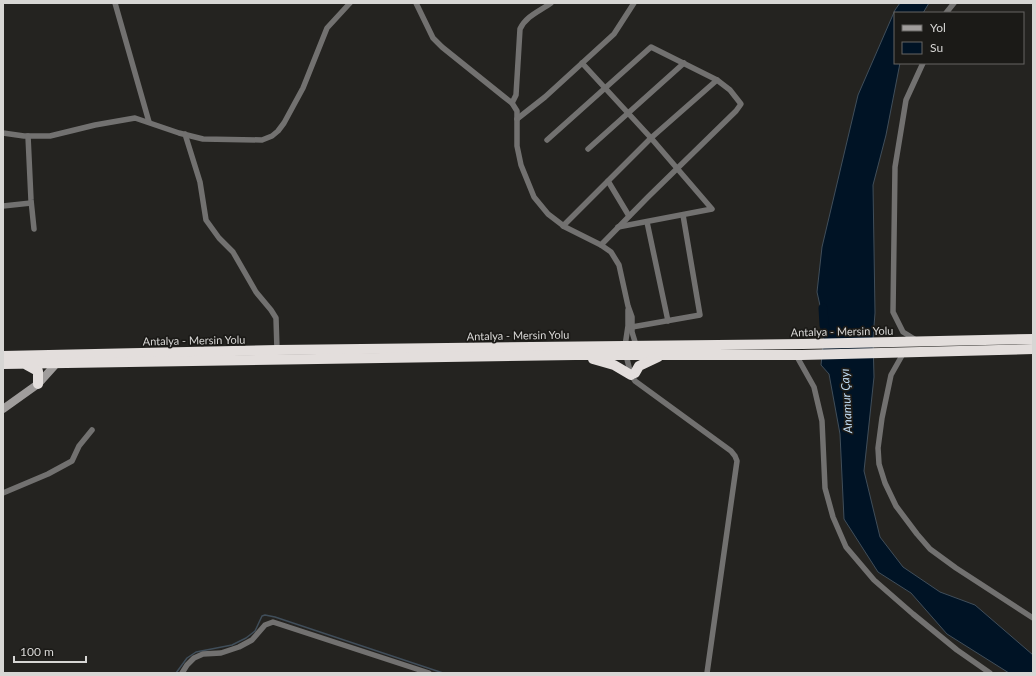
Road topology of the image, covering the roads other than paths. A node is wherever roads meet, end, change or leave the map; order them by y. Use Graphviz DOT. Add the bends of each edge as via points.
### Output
graph roads {
  1 [pos="115,3"];
  2 [pos="350,3"];
  3 [pos="416,3"];
  4 [pos="551,3"];
  5 [pos="634,3"];
  6 [pos="954,3"];
  7 [pos="947,12"];
  8 [pos="582,63"];
  9 [pos="684,63"];
  10 [pos="923,64"];
  11 [pos="717,80"];
  12 [pos="605,88"];
  13 [pos="512,104"];
  14 [pos="628,113"];
  15 [pos="517,119"];
  16 [pos="149,122"];
  17 [pos="3,133"];
  18 [pos="186,134"];
  19 [pos="28,136"];
  20 [pos="651,138"];
  21 [pos="547,140"];
  22 [pos="588,149"];
  23 [pos="677,169"];
  24 [pos="608,181"];
  25 [pos="31,203"];
  26 [pos="3,206"];
  27 [pos="683,215"];
  28 [pos="629,216"];
  29 [pos="646,222"];
  30 [pos="563,226"];
  31 [pos="618,227"];
  32 [pos="34,229"];
  33 [pos="601,245"];
  34 [pos="628,306"];
  35 [pos="668,321"];
  36 [pos="632,327"];
  37 [pos="1033,339"];
  38 [pos="918,341"];
  39 [pos="899,348"];
  40 [pos="1033,349"];
  41 [pos="277,350"];
  42 [pos="631,350"];
  43 [pos="575,355"];
  44 [pos="664,355"];
  45 [pos="799,355"];
  46 [pos="3,356"];
  47 [pos="56,359"];
  48 [pos="3,364"];
  49 [pos="23,364"];
  50 [pos="634,376"];
  51 [pos="38,384"];
  52 [pos="3,409"];
  53 [pos="92,430"];
  54 [pos="3,493"];
  55 [pos="1033,618"];
  56 [pos="182,673"];
  57 [pos="429,673"];
  58 [pos="707,673"];
  59 [pos="990,673"];
  1 -- 16 [label="street"];
  2 -- 18 [label="street" via="327,28 303,88 284,123 272,136 262,140 242,141 203,139"];
  3 -- 13 [label="street" via="429,32 442,47"];
  4 -- 13 [label="street" via="528,18 520,29 516,95"];
  5 -- 8 [label="street" via="614,34"];
  6 -- 7 [label="street"];
  8 -- 12 [label="street"];
  8 -- 15 [label="street"];
  9 -- 11 [label="street"];
  9 -- 12 [label="street" via="651,47"];
  9 -- 14 [label="street"];
  10 -- 38 [label="street" via="906,100 895,167 893,312 903,332"];
  11 -- 20 [label="street"];
  11 -- 23 [label="street" via="730,90 740,104"];
  12 -- 14 [label="street"];
  12 -- 21 [label="street"];
  13 -- 15 [label="street" via="517,111"];
  14 -- 20 [label="street"];
  14 -- 22 [label="street"];
  15 -- 30 [label="street" via="517,146 525,178 534,197 548,214"];
  16 -- 18 [label="street"];
  16 -- 19 [label="street" via="135,118 125,119 50,136"];
  17 -- 19 [label="street"];
  18 -- 41 [label="street" via="200,182 206,220 233,252 256,292 276,318"];
  19 -- 25 [label="street"];
  20 -- 23 [label="street"];
  20 -- 24 [label="street"];
  23 -- 27 [label="street" via="712,209"];
  23 -- 28 [label="street"];
  24 -- 28 [label="street"];
  24 -- 30 [label="street"];
  25 -- 26 [label="street"];
  25 -- 32 [label="street"];
  27 -- 29 [label="street"];
  27 -- 35 [label="street" via="700,315"];
  28 -- 31 [label="street"];
  29 -- 31 [label="street"];
  29 -- 35 [label="street"];
  30 -- 33 [label="street"];
  31 -- 33 [label="street"];
  33 -- 34 [label="street" via="611,252 619,265"];
  34 -- 36 [label="street"];
  34 -- 42 [label="street"];
  35 -- 36 [label="street"];
  36 -- 42 [label="street"];
  37 -- 38 [label="highway, Antalya - Mersin Yolu"];
  38 -- 39 [label="highway, Antalya - Mersin Yolu"];
  39 -- 40 [label="highway, Antalya - Mersin Yolu"];
  39 -- 42 [label="highway, Antalya - Mersin Yolu" via="803,344"];
  39 -- 45 [label="highway, Antalya - Mersin Yolu"];
  39 -- 55 [label="street" via="891,375 878,448 879,464 896,506 930,549"];
  41 -- 42 [label="highway, Antalya - Mersin Yolu"];
  41 -- 47 [label="highway, Antalya - Mersin Yolu"];
  42 -- 43 [label="highway, Antalya - Mersin Yolu"];
  42 -- 44 [label="highway, Antalya - Mersin Yolu"];
  42 -- 50 [label="street"];
  42 -- 50 [label="street"];
  43 -- 47 [label="highway, Antalya - Mersin Yolu"];
  43 -- 50 [label="highway" via="608,362"];
  44 -- 45 [label="highway, Antalya - Mersin Yolu"];
  44 -- 50 [label="highway" via="643,363"];
  45 -- 59 [label="street" via="814,387 822,421 826,488 833,517 846,547 874,580 957,650"];
  46 -- 47 [label="highway, Antalya - Mersin Yolu"];
  47 -- 49 [label="highway, Antalya - Mersin Yolu"];
  47 -- 51 [label="street"];
  48 -- 49 [label="highway, Antalya - Mersin Yolu"];
  49 -- 51 [label="highway" via="38,371"];
  50 -- 58 [label="street" via="735,456 737,461"];
  51 -- 52 [label="street"];
  53 -- 54 [label="street" via="79,446 72,461"];
  56 -- 57 [label="street" via="194,658 239,647 252,640 265,625 273,622"];
}
